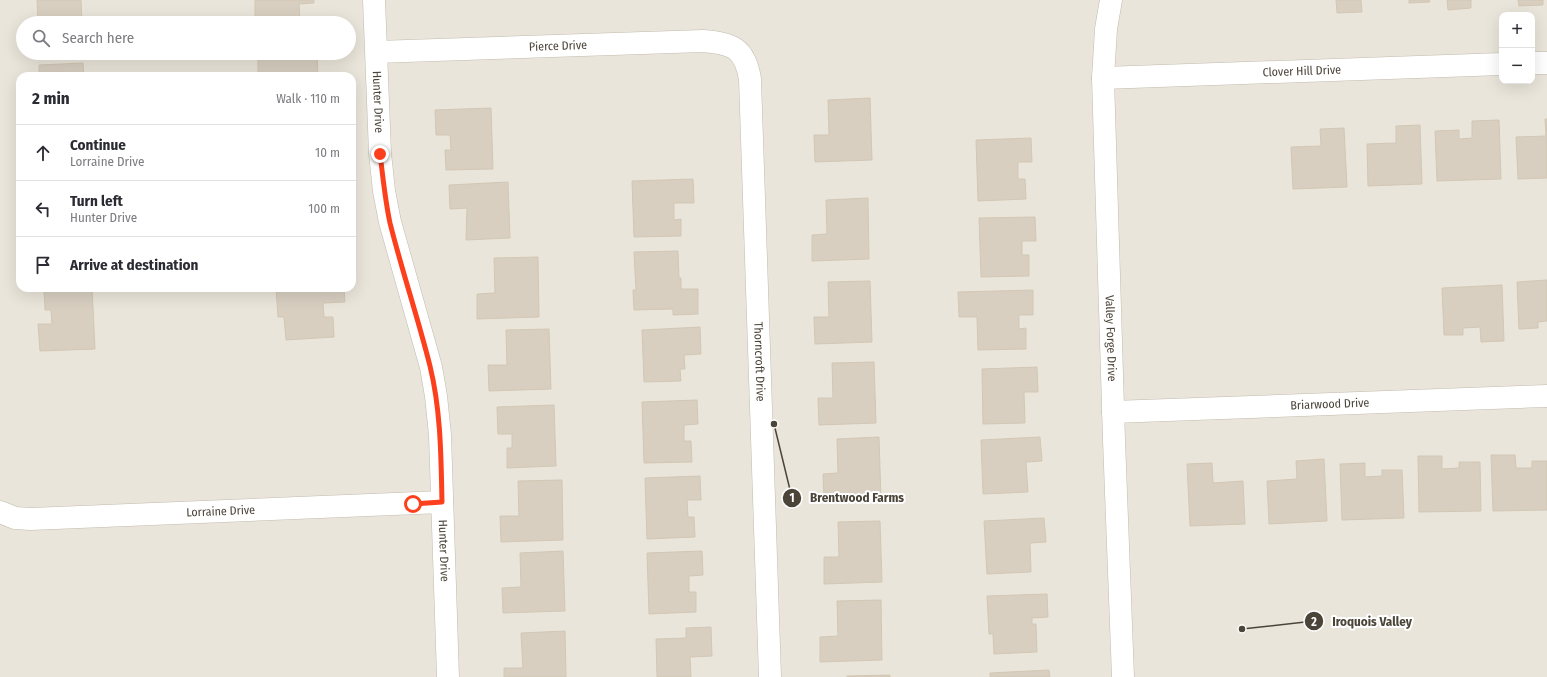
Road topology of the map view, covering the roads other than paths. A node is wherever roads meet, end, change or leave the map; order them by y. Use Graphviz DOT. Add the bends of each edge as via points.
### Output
graph roads {
  1 [pos="374,0"];
  2 [pos="1111,0"];
  3 [pos="737,49"];
  4 [pos="376,52"];
  5 [pos="1535,63"];
  6 [pos="1547,63"];
  7 [pos="1499,64"];
  8 [pos="1103,78"];
  9 [pos="1547,396"];
  10 [pos="1113,412"];
  11 [pos="442,502"];
  12 [pos="0,512"];
  13 [pos="448,677"];
  14 [pos="770,677"];
  15 [pos="1123,677"];
  1 -- 4 [label="street, Hunter Drive"];
  2 -- 8 [label="street, Valley Forge Drive" via="1106,29"];
  3 -- 4 [label="street, Pierce Drive" via="720,42 703,41"];
  3 -- 14 [label="street, Thorncroft Drive" via="748,65 750,79"];
  4 -- 11 [label="street, Hunter Drive" via="384,191 433,382 440,435"];
  5 -- 6 [label="street"];
  7 -- 8 [label="street, Clover Hill Drive"];
  8 -- 10 [label="street, Valley Forge Drive"];
  9 -- 10 [label="street, Briarwood Drive"];
  10 -- 15 [label="street, Valley Forge Drive"];
  11 -- 12 [label="street, Lorraine Drive" via="31,519 15,518"];
  11 -- 13 [label="street, Hunter Drive"];
}
